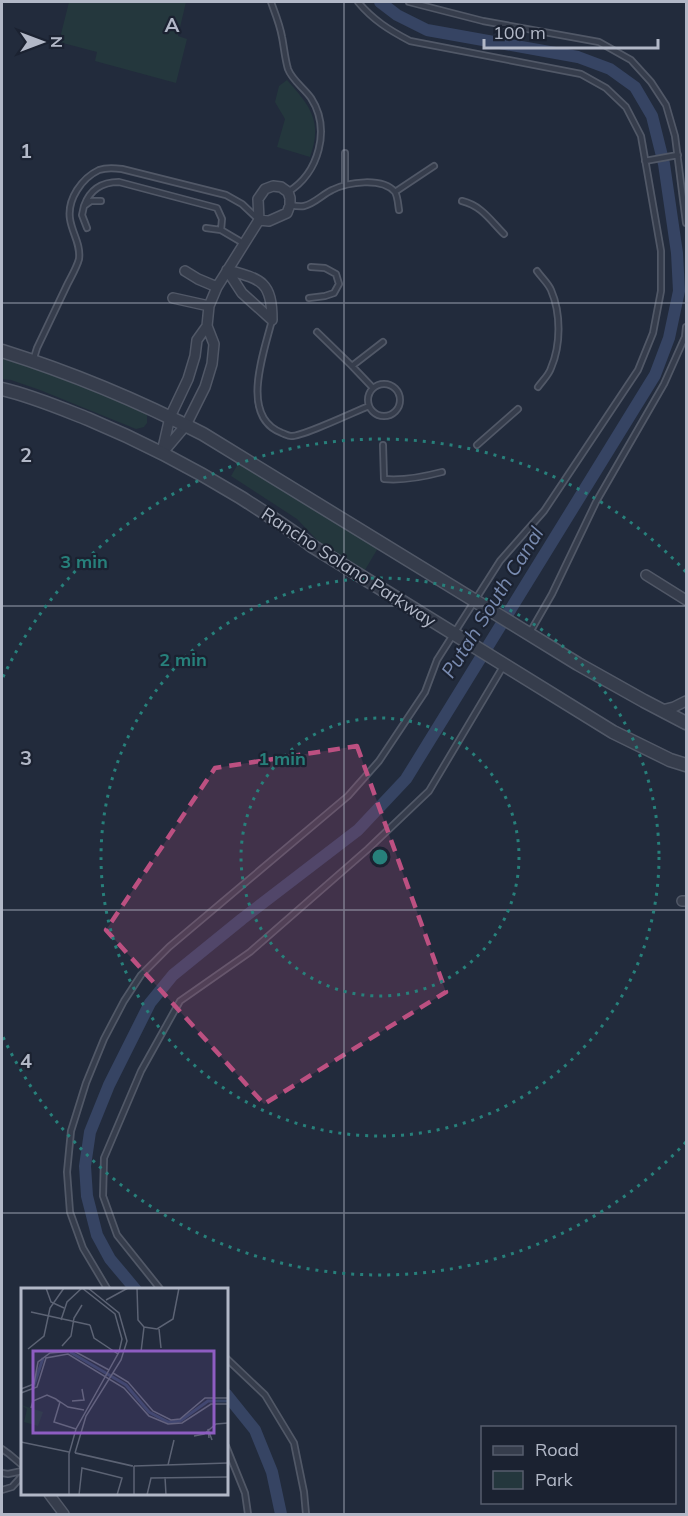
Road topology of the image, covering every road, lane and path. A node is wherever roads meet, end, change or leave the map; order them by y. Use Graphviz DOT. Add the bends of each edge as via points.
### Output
graph roads {
  1 [pos="271,2"];
  2 [pos="358,2"];
  3 [pos="409,2"];
  4 [pos="345,153"];
  5 [pos="675,155"];
  6 [pos="647,160"];
  7 [pos="434,166"];
  8 [pos="345,184"];
  9 [pos="288,192"];
  10 [pos="395,192"];
  11 [pos="101,201"];
  12 [pos="462,201"];
  13 [pos="290,205"];
  14 [pos="84,206"];
  15 [pos="399,210"];
  16 [pos="259,220"];
  17 [pos="687,223"];
  18 [pos="87,228"];
  19 [pos="206,228"];
  20 [pos="220,230"];
  21 [pos="504,234"];
  22 [pos="243,243"];
  23 [pos="311,267"];
  24 [pos="226,270"];
  25 [pos="185,271"];
  26 [pos="537,271"];
  27 [pos="217,287"];
  28 [pos="173,298"];
  29 [pos="309,298"];
  30 [pos="209,306"];
  31 [pos="272,320"];
  32 [pos="207,326"];
  33 [pos="687,327"];
  34 [pos="317,332"];
  35 [pos="382,342"];
  36 [pos="2,351"];
  37 [pos="33,361"];
  38 [pos="352,366"];
  39 [pos="538,387"];
  40 [pos="373,388"];
  41 [pos="2,389"];
  42 [pos="369,406"];
  43 [pos="518,409"];
  44 [pos="170,417"];
  45 [pos="186,425"];
  46 [pos="383,445"];
  47 [pos="477,445"];
  48 [pos="162,452"];
  49 [pos="442,471"];
  50 [pos="646,575"];
  51 [pos="687,600"];
  52 [pos="480,603"];
  53 [pos="524,631"];
  54 [pos="458,636"];
  55 [pos="502,664"];
  56 [pos="687,701"];
  57 [pos="662,710"];
  58 [pos="687,723"];
  59 [pos="687,765"];
  60 [pos="107,1288"];
  61 [pos="159,1288"];
  62 [pos="228,1360"];
  63 [pos="2,1449"];
  64 [pos="228,1449"];
  65 [pos="21,1465"];
  66 [pos="21,1472"];
  67 [pos="2,1473"];
  68 [pos="21,1477"];
  69 [pos="2,1490"];
  70 [pos="50,1495"];
  71 [pos="64,1515"];
  72 [pos="248,1515"];
  73 [pos="306,1515"];
  1 -- 9 [label="lane" via="288,69 310,97 321,126 315,160"];
  2 -- 6 [label="lane" via="386,28 410,41 581,74 606,88 627,107"];
  3 -- 5 [label="lane" via="483,21 599,42 631,60 666,105 675,136"];
  4 -- 8 [label="lane"];
  5 -- 6 [label="lane"];
  5 -- 17 [label="lane"];
  6 -- 52 [label="lane" via="661,251 661,291 653,333 632,380 544,512 500,561"];
  7 -- 10 [label="lane"];
  8 -- 10 [label="lane" via="370,182"];
  8 -- 13 [label="lane" via="311,204"];
  9 -- 13 [label="street"];
  9 -- 16 [label="street" via="281,187 265,189 258,199"];
  10 -- 15 [label="lane"];
  11 -- 14 [label="lane"];
  12 -- 21 [label="lane" via="481,209"];
  13 -- 16 [label="street" via="287,213 279,217"];
  14 -- 18 [label="lane" via="82,215"];
  14 -- 20 [label="lane" via="96,188 119,182 217,208 222,219"];
  16 -- 22 [label="street"];
  16 -- 37 [label="lane" via="226,195 122,169 99,171 83,182 72,199 69,217 78,242 79,260"];
  19 -- 20 [label="lane"];
  20 -- 22 [label="lane"];
  22 -- 24 [label="street"];
  23 -- 29 [label="lane" via="336,274 339,284 334,293"];
  24 -- 27 [label="street"];
  24 -- 31 [label="street" via="242,293"];
  24 -- 31 [label="street" via="252,277 267,288"];
  25 -- 27 [label="street"];
  26 -- 39 [label="lane" via="550,288 558,329 551,370"];
  27 -- 30 [label="street"];
  28 -- 30 [label="street"];
  30 -- 32 [label="street"];
  31 -- 42 [label="lane" via="258,378 257,400 261,415 272,429 292,436"];
  32 -- 44 [label="street" via="197,340 188,379"];
  32 -- 45 [label="street" via="214,344 212,364"];
  33 -- 53 [label="lane" via="664,384 596,502 552,594"];
  34 -- 38 [label="lane"];
  35 -- 38 [label="lane"];
  36 -- 37 [label="street, Rancho Solano Parkway"];
  37 -- 44 [label="street, Rancho Solano Parkway" via="99,384"];
  38 -- 40 [label="lane"];
  40 -- 42 [label="lane"];
  40 -- 42 [label="lane" via="383,384 393,387 399,395 399,406 392,414 381,416"];
  41 -- 48 [label="street, Rancho Solano Parkway" via="56,406"];
  43 -- 47 [label="lane"];
  44 -- 45 [label="street, Rancho Solano Parkway"];
  44 -- 48 [label="street"];
  45 -- 48 [label="street"];
  45 -- 52 [label="street, Rancho Solano Parkway"];
  46 -- 49 [label="lane" via="384,479 421,478"];
  48 -- 54 [label="street, Rancho Solano Parkway"];
  50 -- 51 [label="street"];
  52 -- 53 [label="street, Rancho Solano Parkway"];
  52 -- 54 [label="lane"];
  53 -- 57 [label="street, Rancho Solano Parkway"];
  54 -- 55 [label="street, Rancho Solano Parkway"];
  54 -- 60 [label="lane" via="437,660 425,692 379,761 340,803 169,947 141,975 124,1001 86,1083 71,1131 67,1172 70,1212 83,1248"];
  55 -- 59 [label="street, Rancho Solano Parkway" via="613,732"];
  55 -- 61 [label="lane" via="429,791 250,952 180,1001 141,1071 104,1158 103,1196 117,1235"];
  56 -- 57 [label="street"];
  57 -- 58 [label="street, Rancho Solano Parkway"];
  62 -- 73 [label="lane" via="265,1395 294,1443"];
  63 -- 65 [label="lane"];
  64 -- 72 [label="lane" via="245,1493"];
  66 -- 67 [label="lane"];
  68 -- 69 [label="lane" via="12,1487"];
  70 -- 71 [label="street"];
}
